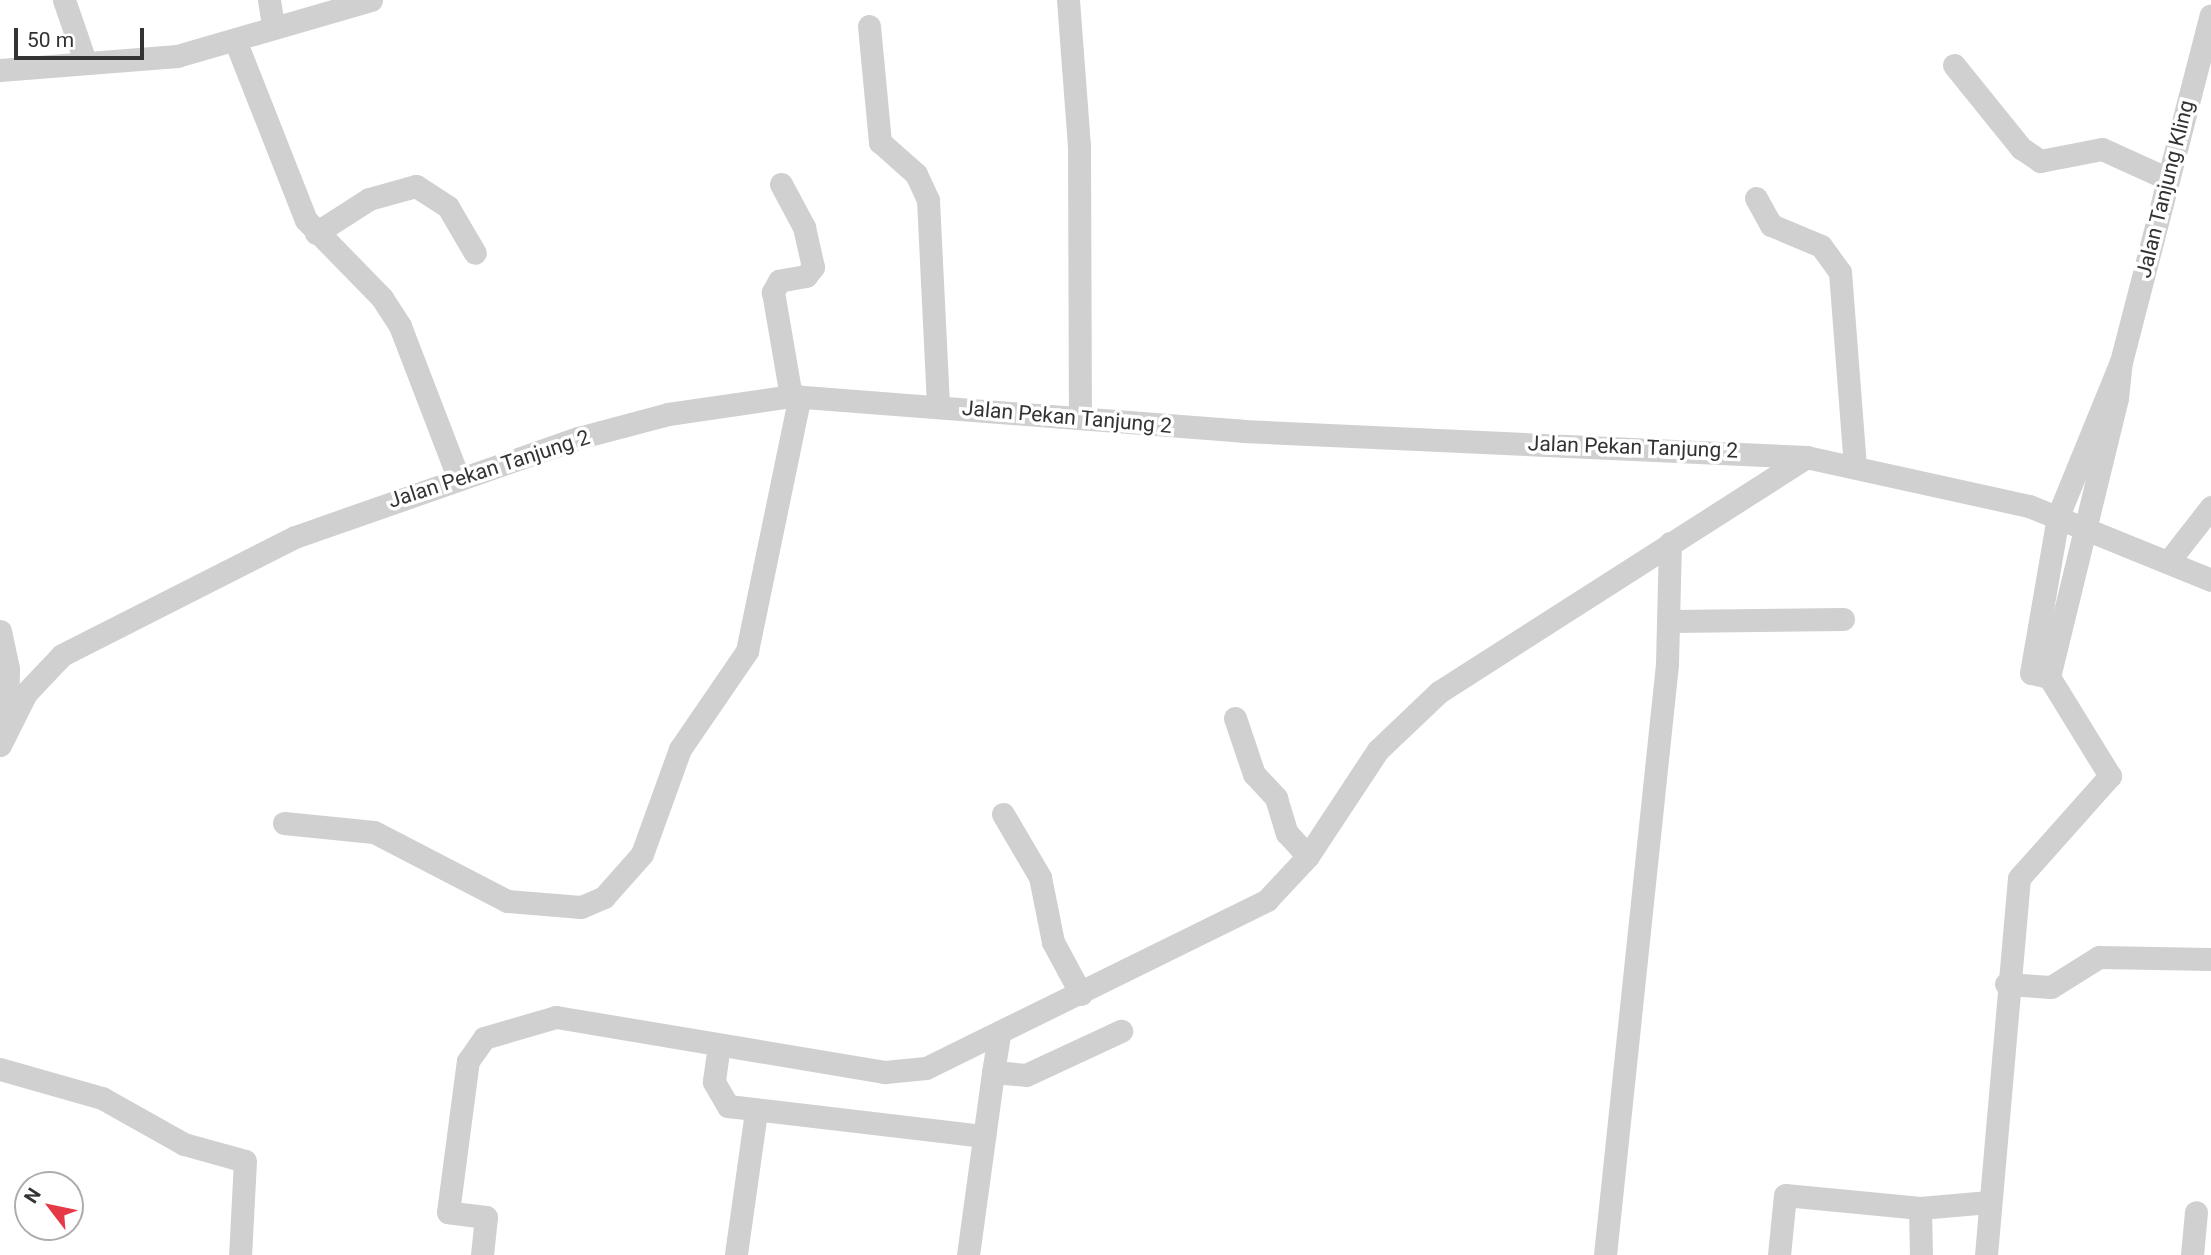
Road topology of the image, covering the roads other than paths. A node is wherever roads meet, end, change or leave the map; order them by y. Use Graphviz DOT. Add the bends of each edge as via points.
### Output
graph roads {
  1 [pos="64,0"];
  2 [pos="268,0"];
  3 [pos="371,0"];
  4 [pos="1068,0"];
  5 [pos="2211,15"];
  6 [pos="273,25"];
  7 [pos="869,26"];
  8 [pos="235,40"];
  9 [pos="85,61"];
  10 [pos="1954,65"];
  11 [pos="0,70"];
  12 [pos="2203,76"];
  13 [pos="2168,179"];
  14 [pos="781,184"];
  15 [pos="1756,198"];
  16 [pos="316,233"];
  17 [pos="475,253"];
  18 [pos="2121,362"];
  19 [pos="796,396"];
  20 [pos="938,406"];
  21 [pos="1080,418"];
  22 [pos="1806,457"];
  23 [pos="1855,467"];
  24 [pos="458,477"];
  25 [pos="2211,507"];
  26 [pos="2058,516"];
  27 [pos="2087,528"];
  28 [pos="1670,543"];
  29 [pos="2168,562"];
  30 [pos="2211,580"];
  31 [pos="1843,619"];
  32 [pos="1671,621"];
  33 [pos="0,631"];
  34 [pos="3,658"];
  35 [pos="2049,677"];
  36 [pos="1235,718"];
  37 [pos="4,737"];
  38 [pos="1003,814"];
  39 [pos="285,822"];
  40 [pos="1308,856"];
  41 [pos="2211,959"];
  42 [pos="2006,984"];
  43 [pos="1081,994"];
  44 [pos="1121,1031"];
  45 [pos="999,1035"];
  46 [pos="719,1045"];
  47 [pos="0,1069"];
  48 [pos="993,1072"];
  49 [pos="756,1111"];
  50 [pos="984,1136"];
  51 [pos="1989,1202"];
  52 [pos="1920,1208"];
  53 [pos="2196,1212"];
  54 [pos="240,1255"];
  55 [pos="482,1255"];
  56 [pos="736,1255"];
  57 [pos="968,1255"];
  58 [pos="1605,1255"];
  59 [pos="1779,1255"];
  60 [pos="1921,1255"];
  61 [pos="1986,1255"];
  62 [pos="2192,1255"];
  1 -- 9 [label="street"];
  2 -- 6 [label="street"];
  3 -- 6 [label="street"];
  4 -- 21 [label="street" via="1079,145"];
  5 -- 12 [label="street, Jalan Tanjung Kling"];
  6 -- 8 [label="street"];
  7 -- 20 [label="street" via="880,142 916,174 928,200"];
  8 -- 9 [label="street" via="177,56"];
  8 -- 16 [label="street" via="299,206"];
  9 -- 11 [label="street"];
  10 -- 13 [label="street" via="2021,148 2040,161 2102,149"];
  12 -- 13 [label="street, Jalan Tanjung Kling"];
  13 -- 18 [label="street, Jalan Tanjung Kling"];
  14 -- 19 [label="street" via="804,227 813,267 806,276 779,281 773,292"];
  15 -- 23 [label="street" via="1771,225 1821,246 1840,272"];
  16 -- 17 [label="street" via="369,199 416,186 448,207"];
  16 -- 24 [label="street" via="382,298 400,326"];
  18 -- 26 [label="street, Jalan Tanjung Kling"];
  18 -- 27 [label="street, Jalan Tanjung Kling"];
  19 -- 20 [label="street, Jalan Pekan Tanjung 2"];
  19 -- 24 [label="street, Jalan Pekan Tanjung 2" via="668,414"];
  19 -- 39 [label="street" via="747,651 680,750 642,853 604,897 581,907 507,901 374,832"];
  20 -- 21 [label="street, Jalan Pekan Tanjung 2"];
  21 -- 22 [label="street, Jalan Pekan Tanjung 2"];
  22 -- 23 [label="street, Jalan Pekan Tanjung 2"];
  22 -- 28 [label="street"];
  23 -- 26 [label="street, Jalan Pekan Tanjung 2"];
  24 -- 37 [label="street, Jalan Pekan Tanjung 2" via="295,537 62,655 26,694"];
  25 -- 29 [label="street"];
  26 -- 27 [label="street, Jalan Pekan Tanjung 2"];
  26 -- 35 [label="street, Jalan Tanjung Kling" via="2031,673"];
  27 -- 29 [label="street, Jalan Pekan Tanjung 2"];
  27 -- 35 [label="street, Jalan Tanjung Kling"];
  28 -- 32 [label="street"];
  28 -- 40 [label="street" via="1474,666 1410,716 1378,750"];
  29 -- 30 [label="street, Jalan Pekan Tanjung 2"];
  31 -- 32 [label="street"];
  32 -- 58 [label="street"];
  33 -- 34 [label="street"];
  34 -- 37 [label="street"];
  35 -- 42 [label="street" via="2110,776 2019,878"];
  36 -- 40 [label="street" via="1254,774 1276,798 1287,833"];
  38 -- 43 [label="street" via="1040,877 1053,942"];
  40 -- 43 [label="street" via="1267,900"];
  41 -- 42 [label="street" via="2099,957 2051,988"];
  42 -- 51 [label="street"];
  43 -- 45 [label="street"];
  44 -- 48 [label="street" via="1038,1072"];
  45 -- 46 [label="street" via="926,1069 905,1072"];
  45 -- 48 [label="street"];
  46 -- 49 [label="street" via="715,1091 728,1106"];
  46 -- 55 [label="street" via="672,1032 556,1017 478,1044 468,1061 448,1212 486,1217"];
  47 -- 54 [label="street" via="102,1098 184,1144 245,1161"];
  48 -- 50 [label="street"];
  49 -- 50 [label="street"];
  49 -- 56 [label="street"];
  50 -- 57 [label="street"];
  51 -- 52 [label="street"];
  51 -- 61 [label="street"];
  52 -- 59 [label="street" via="1784,1195"];
  52 -- 60 [label="street"];
  53 -- 62 [label="street"];
}
